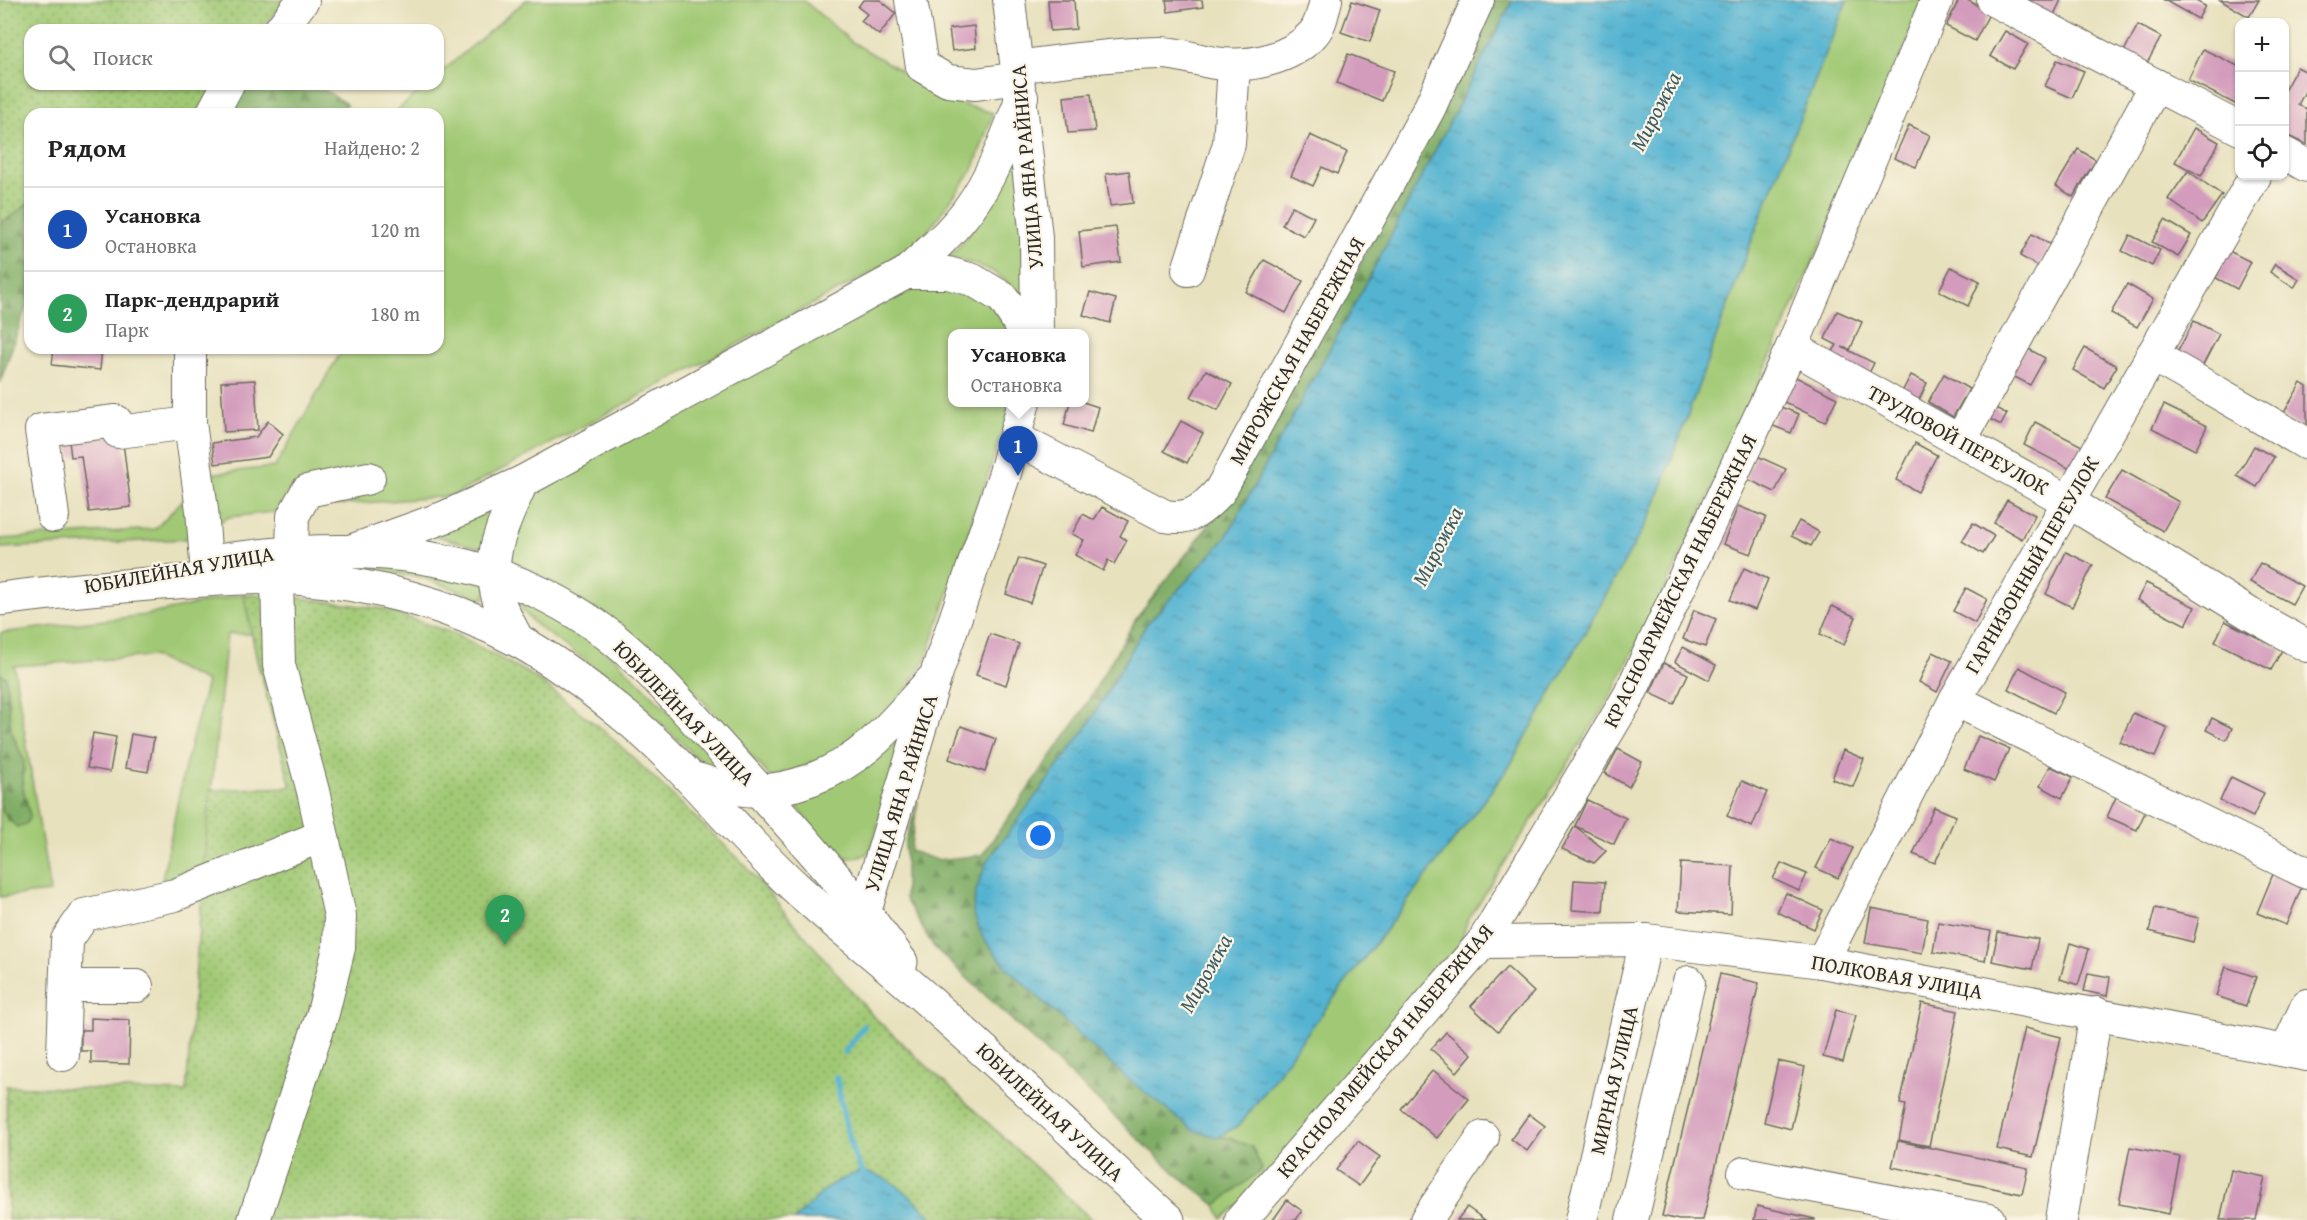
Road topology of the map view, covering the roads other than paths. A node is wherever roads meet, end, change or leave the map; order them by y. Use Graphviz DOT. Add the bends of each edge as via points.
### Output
graph roads {
  1 [pos="303,0"];
  2 [pos="911,0"];
  3 [pos="1009,0"];
  4 [pos="1326,0"];
  5 [pos="1478,0"];
  6 [pos="1937,0"];
  7 [pos="1994,0"];
  8 [pos="285,24"];
  9 [pos="1234,65"];
  10 [pos="1020,80"];
  11 [pos="2156,85"];
  12 [pos="225,90"];
  13 [pos="215,108"];
  14 [pos="2235,126"];
  15 [pos="2289,156"];
  16 [pos="2307,166"];
  17 [pos="2253,180"];
  18 [pos="1188,270"];
  19 [pos="906,273"];
  20 [pos="1023,329"];
  21 [pos="1037,329"];
  22 [pos="1792,347"];
  23 [pos="190,354"];
  24 [pos="2152,355"];
  25 [pos="1023,407"];
  26 [pos="190,423"];
  27 [pos="1015,438"];
  28 [pos="1960,441"];
  29 [pos="2307,444"];
  30 [pos="369,478"];
  31 [pos="522,482"];
  32 [pos="2069,502"];
  33 [pos="53,516"];
  34 [pos="353,550"];
  35 [pos="206,562"];
  36 [pos="284,565"];
  37 [pos="494,574"];
  38 [pos="69,590"];
  39 [pos="16,597"];
  40 [pos="518,641"];
  41 [pos="2307,646"];
  42 [pos="936,675"];
  43 [pos="1955,700"];
  44 [pos="690,777"];
  45 [pos="760,790"];
  46 [pos="322,836"];
  47 [pos="2307,873"];
  48 [pos="865,912"];
  49 [pos="1646,940"];
  50 [pos="1483,942"];
  51 [pos="1822,962"];
  52 [pos="1689,982"];
  53 [pos="66,986"];
  54 [pos="137,986"];
  55 [pos="932,1004"];
  56 [pos="2307,1005"];
  57 [pos="1631,1007"];
  58 [pos="2096,1013"];
  59 [pos="1679,1018"];
  60 [pos="2297,1052"];
  61 [pos="63,1055"];
  62 [pos="1483,1137"];
  63 [pos="1598,1146"];
  64 [pos="1647,1156"];
  65 [pos="1744,1173"];
  66 [pos="254,1220"];
  67 [pos="1168,1220"];
  68 [pos="1241,1220"];
  69 [pos="1426,1220"];
  70 [pos="1581,1220"];
  71 [pos="1632,1220"];
  72 [pos="1989,1220"];
  73 [pos="2061,1220"];
  1 -- 8 [label="street"];
  2 -- 10 [label="street" via="922,66 948,81 976,84"];
  3 -- 10 [label="street, УЛИЦА ЯНА РАЙНИСА"];
  4 -- 9 [label="street" via="1317,26 1303,42 1262,62"];
  5 -- 27 [label="street, МИРОЖСКАЯ НАБЕРЕЖНАЯ" via="1430,107 1220,491 1208,505 1179,519 1165,516"];
  6 -- 22 [label="street, КРАСНОАРМЕЙСКАЯ НАБЕРЕЖНАЯ"];
  7 -- 11 [label="street"];
  9 -- 10 [label="street" via="1166,53 1086,58"];
  9 -- 18 [label="street" via="1229,144"];
  10 -- 19 [label="street" via="1001,151 982,189 945,237"];
  10 -- 21 [label="street, УЛИЦА ЯНА РАЙНИСА" via="1036,237"];
  11 -- 14 [label="street"];
  11 -- 28 [label="street"];
  12 -- 13 [label="street"];
  15 -- 16 [label="street"];
  17 -- 24 [label="street, ГАРНИЗОННЫЙ ПЕРЕУЛОК"];
  19 -- 20 [label="street" via="948,273 973,280 1003,298"];
  19 -- 31 [label="street"];
  22 -- 28 [label="street, ТРУДОВОЙ ПЕРЕУЛОК"];
  22 -- 50 [label="street, КРАСНОАРМЕЙСКАЯ НАБЕРЕЖНАЯ" via="1629,696"];
  23 -- 26 [label="street"];
  24 -- 29 [label="street"];
  24 -- 32 [label="street, ГАРНИЗОННЫЙ ПЕРЕУЛОК"];
  25 -- 27 [label="street, УЛИЦА ЯНА РАЙНИСА"];
  26 -- 33 [label="street" via="118,432 116,421 41,430"];
  26 -- 35 [label="street"];
  27 -- 42 [label="street, УЛИЦА ЯНА РАЙНИСА"];
  28 -- 32 [label="street, ТРУДОВОЙ ПЕРЕУЛОК"];
  30 -- 36 [label="street" via="307,491 293,516"];
  31 -- 34 [label="street" via="445,517"];
  31 -- 37 [label="street" via="495,548"];
  32 -- 41 [label="street, ТРУДОВОЙ ПЕРЕУЛОК"];
  32 -- 43 [label="street, ГАРНИЗОННЫЙ ПЕРЕУЛОК"];
  34 -- 36 [label="main road, ЮБИЛЕЙНАЯ УЛИЦА"];
  34 -- 37 [label="main road, ЮБИЛЕЙНАЯ УЛИЦА" via="408,554"];
  35 -- 36 [label="main road, ЮБИЛЕЙНАЯ УЛИЦА"];
  35 -- 38 [label="main road, ЮБИЛЕЙНАЯ УЛИЦА"];
  36 -- 38 [label="main road, ЮБИЛЕЙНАЯ УЛИЦА" via="222,579"];
  36 -- 40 [label="main road, ЮБИЛЕЙНАЯ УЛИЦА" via="326,581 394,594 476,620"];
  36 -- 46 [label="street" via="279,665"];
  37 -- 40 [label="street" via="498,600"];
  37 -- 45 [label="main road, ЮБИЛЕЙНАЯ УЛИЦА" via="572,610 615,640 654,675"];
  38 -- 39 [label="main road, ЮБИЛЕЙНАЯ УЛИЦА"];
  40 -- 44 [label="main road, ЮБИЛЕЙНАЯ УЛИЦА" via="563,669 629,720"];
  42 -- 45 [label="street, УЛИЦА ЯНА РАЙНИСА" via="871,744 849,760 806,781"];
  42 -- 48 [label="street, УЛИЦА ЯНА РАЙНИСА"];
  43 -- 47 [label="street"];
  43 -- 51 [label="street, ГАРНИЗОННЫЙ ПЕРЕУЛОК"];
  44 -- 45 [label="street, УЛИЦА ЯНА РАЙНИСА" via="729,788"];
  44 -- 55 [label="main road, ЮБИЛЕЙНАЯ УЛИЦА" via="793,885"];
  45 -- 48 [label="main road, ЮБИЛЕЙНАЯ УЛИЦА"];
  46 -- 53 [label="street" via="175,895 84,915 68,940"];
  46 -- 66 [label="street" via="340,916 339,948 323,1013"];
  48 -- 55 [label="main road, ЮБИЛЕЙНАЯ УЛИЦА"];
  49 -- 50 [label="street, ПОЛКОВАЯ УЛИЦА"];
  49 -- 51 [label="street, ПОЛКОВАЯ УЛИЦА"];
  49 -- 57 [label="street, МИРНАЯ УЛИЦА"];
  50 -- 68 [label="street, КРАСНОАРМЕЙСКАЯ НАБЕРЕЖНАЯ"];
  51 -- 58 [label="street, ПОЛКОВАЯ УЛИЦА"];
  52 -- 59 [label="street"];
  53 -- 54 [label="street"];
  53 -- 61 [label="street"];
  55 -- 67 [label="main road, ЮБИЛЕЙНАЯ УЛИЦА"];
  56 -- 60 [label="street"];
  57 -- 59 [label="street"];
  57 -- 63 [label="street, МИРНАЯ УЛИЦА"];
  58 -- 60 [label="street, ПОЛКОВАЯ УЛИЦА"];
  58 -- 73 [label="street"];
  59 -- 64 [label="street"];
  62 -- 69 [label="street"];
  63 -- 64 [label="street"];
  63 -- 70 [label="street, МИРНАЯ УЛИЦА"];
  64 -- 71 [label="street"];
  65 -- 72 [label="street"];
}
